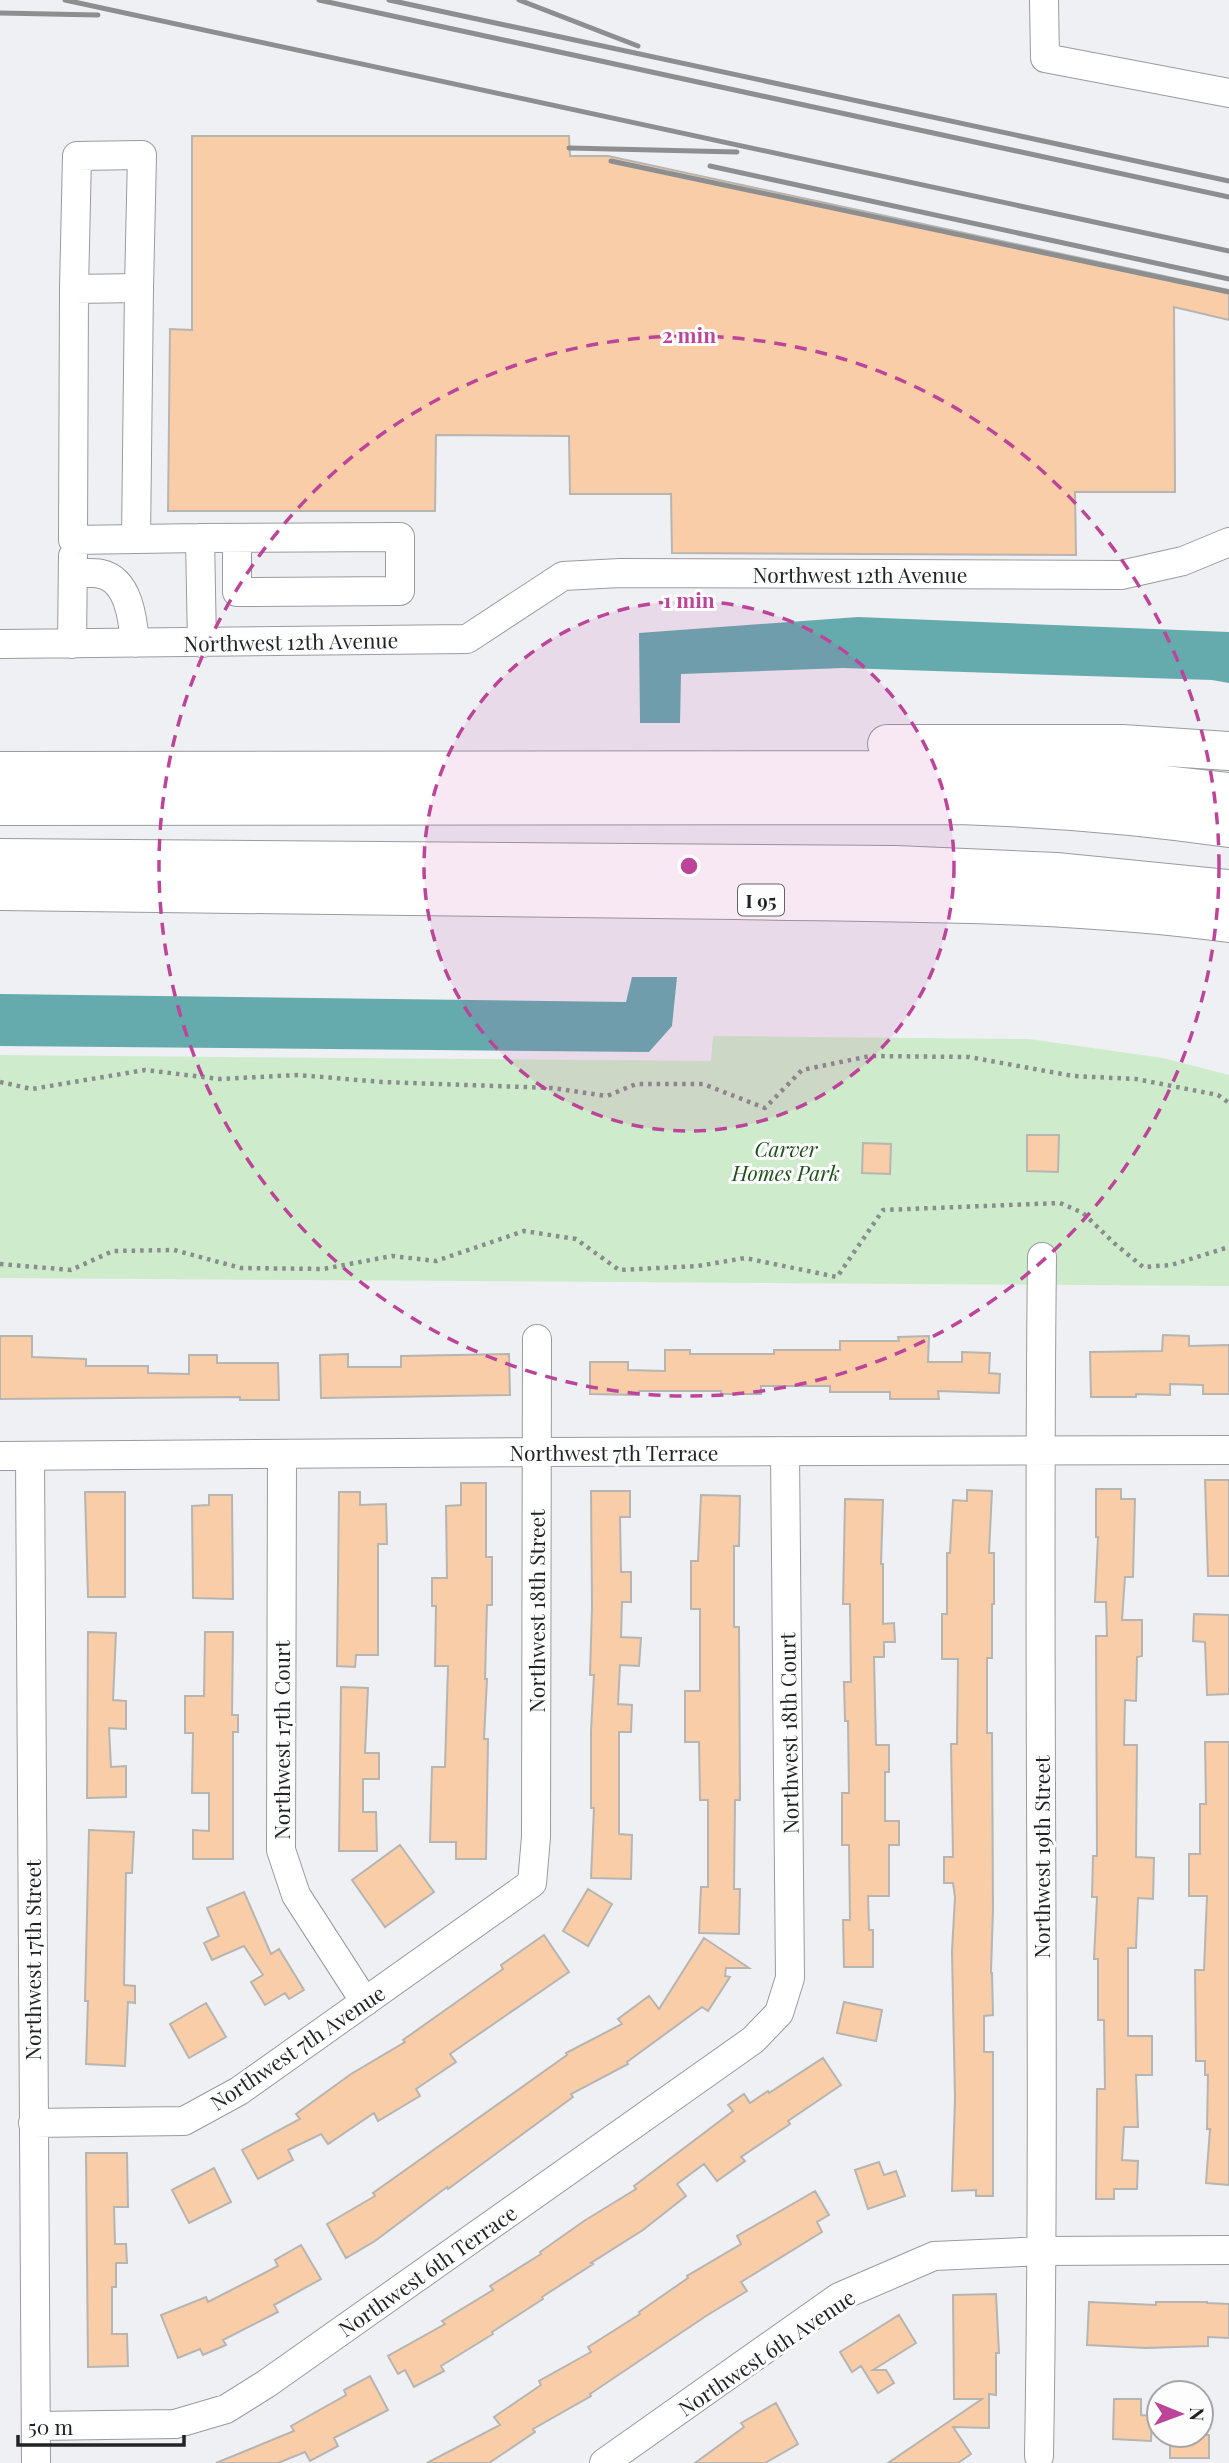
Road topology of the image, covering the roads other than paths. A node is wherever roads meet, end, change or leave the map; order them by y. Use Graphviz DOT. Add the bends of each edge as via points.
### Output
graph roads {
  1 [pos="1044,0"];
  2 [pos="1229,93"];
  3 [pos="139,288"];
  4 [pos="74,289"];
  5 [pos="136,538"];
  6 [pos="200,538"];
  7 [pos="237,538"];
  8 [pos="73,540"];
  9 [pos="1229,542"];
  10 [pos="73,572"];
  11 [pos="135,643"];
  12 [pos="202,643"];
  13 [pos="0,644"];
  14 [pos="72,644"];
  15 [pos="1229,751"];
  16 [pos="0,771"];
  17 [pos="719,771"];
  18 [pos="1229,792"];
  19 [pos="0,806"];
  20 [pos="1229,828"];
  21 [pos="0,858"];
  22 [pos="1229,890"];
  23 [pos="0,891"];
  24 [pos="1094,909"];
  25 [pos="1229,923"];
  26 [pos="1229,941"];
  27 [pos="1042,1257"];
  28 [pos="537,1339"];
  29 [pos="1040,1450"];
  30 [pos="1229,1450"];
  31 [pos="536,1452"];
  32 [pos="785,1452"];
  33 [pos="282,1455"];
  34 [pos="0,1456"];
  35 [pos="30,1457"];
  36 [pos="532,1882"];
  37 [pos="365,2002"];
  38 [pos="779,2013"];
  39 [pos="33,2123"];
  40 [pos="1229,2250"];
  41 [pos="1043,2251"];
  42 [pos="37,2426"];
  43 [pos="1040,2461"];
  44 [pos="36,2463"];
  45 [pos="604,2463"];
  1 -- 2 [label="street" via="1045,58"];
  3 -- 4 [label="street"];
  3 -- 4 [label="street" via="142,155 77,156"];
  3 -- 5 [label="street"];
  4 -- 8 [label="street"];
  5 -- 6 [label="street"];
  5 -- 8 [label="street"];
  6 -- 7 [label="street"];
  6 -- 12 [label="street"];
  7 -- 7 [label="street" via="237,592 400,591 400,537"];
  8 -- 10 [label="street"];
  9 -- 12 [label="street, Northwest 12th Avenue" via="1183,561 1121,575 563,576 467,639"];
  10 -- 11 [label="street" via="111,578 132,613"];
  10 -- 14 [label="street"];
  11 -- 12 [label="street, Northwest 12th Avenue"];
  11 -- 14 [label="street, Northwest 12th Avenue"];
  13 -- 14 [label="street, Northwest 12th Avenue"];
  15 -- 17 [label="highway" via="1122,744 880,744"];
  16 -- 17 [label="highway"];
  17 -- 18 [label="highway" via="1007,772"];
  19 -- 20 [label="highway" via="960,805 1123,814"];
  21 -- 22 [label="highway" via="896,865 1056,872"];
  23 -- 24 [label="highway, I 95"];
  24 -- 25 [label="highway, I 95"];
  24 -- 26 [label="highway"];
  27 -- 29 [label="street, Northwest 19th Street"];
  28 -- 31 [label="street, Northwest 18th Street"];
  29 -- 30 [label="street, Northwest 7th Terrace"];
  29 -- 32 [label="street, Northwest 7th Terrace"];
  29 -- 41 [label="street, Northwest 19th Street"];
  31 -- 32 [label="street, Northwest 7th Terrace"];
  31 -- 33 [label="street, Northwest 7th Terrace"];
  31 -- 36 [label="street, Northwest 18th Street" via="536,1837"];
  32 -- 38 [label="street, Northwest 18th Court" via="790,1978"];
  33 -- 35 [label="street, Northwest 7th Terrace"];
  33 -- 37 [label="street, Northwest 17th Court" via="281,1850 296,1895"];
  34 -- 35 [label="street, Northwest 7th Terrace"];
  35 -- 39 [label="street, Northwest 17th Street"];
  36 -- 37 [label="street, Northwest 7th Avenue"];
  37 -- 39 [label="street, Northwest 7th Avenue" via="239,2091 184,2122"];
  38 -- 42 [label="street, Northwest 6th Terrace" via="753,2040 226,2409 176,2424"];
  39 -- 42 [label="street, Northwest 17th Street"];
  40 -- 41 [label="street, Northwest 6th Avenue"];
  41 -- 43 [label="street, Northwest 19th Street"];
  41 -- 45 [label="street, Northwest 6th Avenue" via="934,2256 839,2297"];
  42 -- 44 [label="street, Northwest 17th Street"];
}
